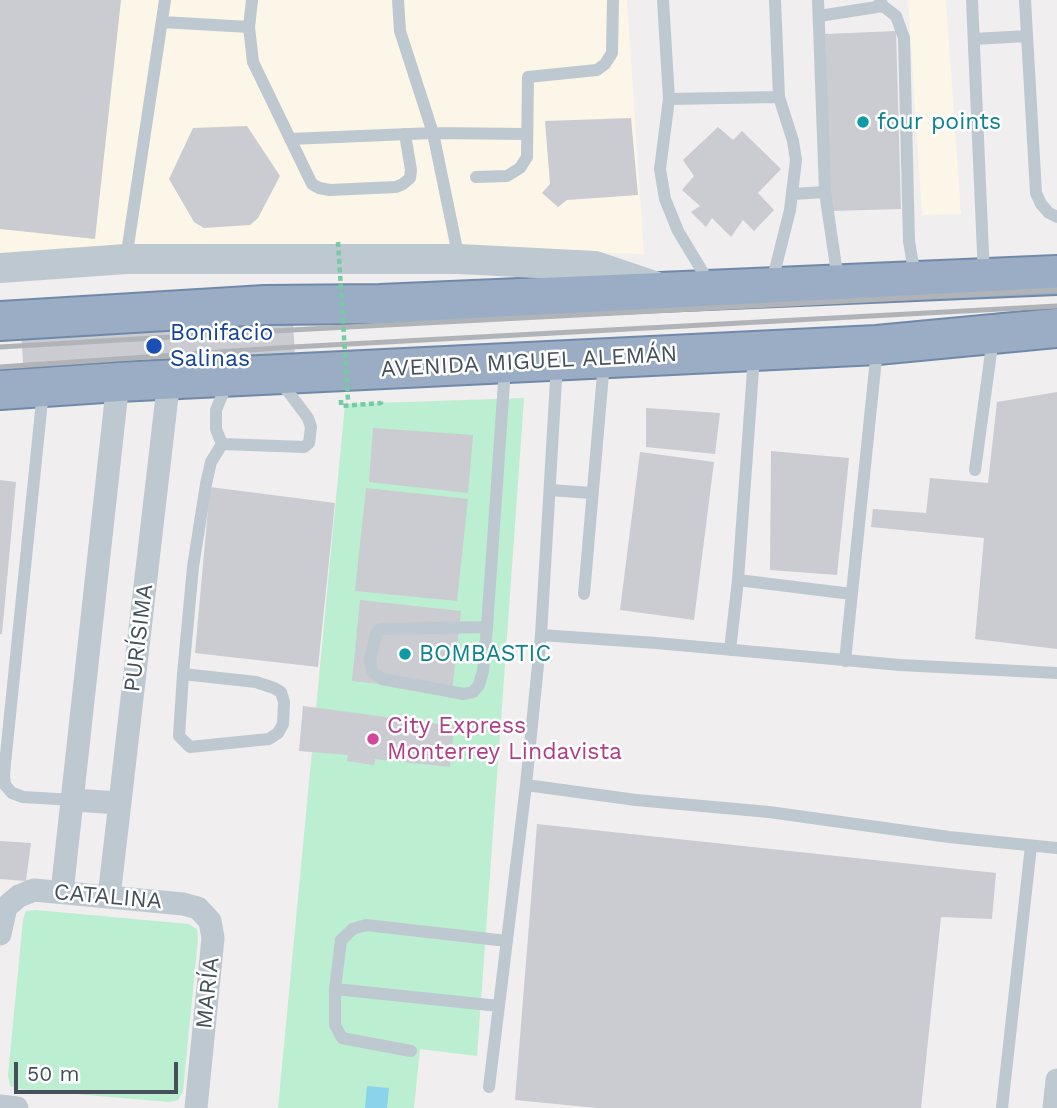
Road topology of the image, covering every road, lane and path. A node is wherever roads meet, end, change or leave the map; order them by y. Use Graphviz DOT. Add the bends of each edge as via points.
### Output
graph roads {
  1 [pos="165,0"];
  2 [pos="253,0"];
  3 [pos="398,0"];
  4 [pos="613,0"];
  5 [pos="663,0"];
  6 [pos="775,0"];
  7 [pos="818,0"];
  8 [pos="972,0"];
  9 [pos="1025,0"];
  10 [pos="881,3"];
  11 [pos="819,16"];
  12 [pos="162,22"];
  13 [pos="249,27"];
  14 [pos="1027,36"];
  15 [pos="974,39"];
  16 [pos="779,97"];
  17 [pos="669,99"];
  18 [pos="433,133"];
  19 [pos="405,134"];
  20 [pos="527,134"];
  21 [pos="290,139"];
  22 [pos="476,177"];
  23 [pos="825,192"];
  24 [pos="793,194"];
  25 [pos="1057,217"];
  26 [pos="338,242"];
  27 [pos="126,259"];
  28 [pos="459,259"];
  29 [pos="0,268"];
  30 [pos="1057,275"];
  31 [pos="984,279"];
  32 [pos="916,282"];
  33 [pos="838,284"];
  34 [pos="771,288"];
  35 [pos="714,290"];
  36 [pos="673,292"];
  37 [pos="264,305"];
  38 [pos="0,321"];
  39 [pos="1057,328"];
  40 [pos="993,334"];
  41 [pos="0,340"];
  42 [pos="877,345"];
  43 [pos="755,352"];
  44 [pos="604,358"];
  45 [pos="558,360"];
  46 [pos="505,362"];
  47 [pos="271,374"];
  48 [pos="231,376"];
  49 [pos="169,379"];
  50 [pos="118,382"];
  51 [pos="14,387"];
  52 [pos="348,400"];
  53 [pos="222,444"];
  54 [pos="975,470"];
  55 [pos="550,490"];
  56 [pos="593,493"];
  57 [pos="738,580"];
  58 [pos="584,594"];
  59 [pos="852,594"];
  60 [pos="487,627"];
  61 [pos="541,635"];
  62 [pos="730,650"];
  63 [pos="845,661"];
  64 [pos="1057,673"];
  65 [pos="183,674"];
  66 [pos="526,785"];
  67 [pos="74,800"];
  68 [pos="119,803"];
  69 [pos="1031,846"];
  70 [pos="1057,848"];
  71 [pos="62,892"];
  72 [pos="109,897"];
  73 [pos="210,921"];
  74 [pos="0,934"];
  75 [pos="507,940"];
  76 [pos="335,989"];
  77 [pos="499,1006"];
  78 [pos="411,1051"];
  79 [pos="1057,1080"];
  80 [pos="489,1087"];
  81 [pos="0,1106"];
  82 [pos="1055,1106"];
  83 [pos="17,1108"];
  84 [pos="196,1108"];
  85 [pos="1002,1108"];
  1 -- 12 [label="lane"];
  2 -- 13 [label="lane"];
  3 -- 18 [label="lane" via="400,31"];
  4 -- 20 [label="lane" via="612,53 606,64 597,70 528,77"];
  5 -- 17 [label="lane"];
  6 -- 16 [label="lane"];
  7 -- 11 [label="lane"];
  8 -- 15 [label="lane"];
  9 -- 14 [label="lane"];
  10 -- 11 [label="lane"];
  10 -- 32 [label="lane" via="896,16 904,38 909,241"];
  11 -- 23 [label="lane"];
  12 -- 13 [label="lane"];
  12 -- 27 [label="lane"];
  13 -- 21 [label="lane" via="253,62"];
  14 -- 15 [label="lane"];
  14 -- 25 [label="lane" via="1036,192 1041,204"];
  15 -- 31 [label="lane"];
  16 -- 17 [label="lane"];
  16 -- 24 [label="lane" via="796,160"];
  17 -- 35 [label="lane" via="660,169 665,200"];
  18 -- 19 [label="lane"];
  18 -- 20 [label="lane"];
  18 -- 28 [label="lane"];
  19 -- 21 [label="lane"];
  19 -- 21 [label="lane" via="410,178 396,187 319,188 312,184"];
  20 -- 22 [label="lane" via="527,157 520,168 507,176"];
  23 -- 24 [label="lane"];
  23 -- 33 [label="lane"];
  24 -- 34 [label="lane"];
  26 -- 52 [label="path, bridge"];
  27 -- 28 [label="street"];
  27 -- 29 [label="street"];
  28 -- 36 [label="street" via="595,266"];
  30 -- 31 [label="highway"];
  31 -- 32 [label="highway"];
  32 -- 33 [label="highway"];
  33 -- 34 [label="highway"];
  34 -- 35 [label="highway"];
  35 -- 36 [label="highway"];
  36 -- 37 [label="highway"];
  37 -- 38 [label="highway"];
  37 -- 41 [label="highway"];
  39 -- 40 [label="highway, AVENIDA MIGUEL ALEMÁN"];
  40 -- 42 [label="highway, AVENIDA MIGUEL ALEMÁN"];
  40 -- 54 [label="lane"];
  42 -- 43 [label="highway, AVENIDA MIGUEL ALEMÁN"];
  42 -- 59 [label="lane"];
  43 -- 44 [label="highway, AVENIDA MIGUEL ALEMÁN"];
  43 -- 57 [label="lane"];
  44 -- 45 [label="highway, AVENIDA MIGUEL ALEMÁN"];
  44 -- 56 [label="lane"];
  45 -- 46 [label="highway, AVENIDA MIGUEL ALEMÁN"];
  45 -- 55 [label="lane"];
  46 -- 47 [label="highway, AVENIDA MIGUEL ALEMÁN"];
  46 -- 60 [label="lane"];
  47 -- 48 [label="highway, AVENIDA MIGUEL ALEMÁN"];
  47 -- 53 [label="lane" via="308,418 309,443 303,447"];
  48 -- 49 [label="highway, AVENIDA MIGUEL ALEMÁN"];
  48 -- 53 [label="lane" via="216,410"];
  49 -- 50 [label="highway, AVENIDA MIGUEL ALEMÁN"];
  49 -- 68 [label="street, PURÍSIMA"];
  50 -- 51 [label="highway, AVENIDA MIGUEL ALEMÁN"];
  50 -- 67 [label="street, PURÍSIMA"];
  51 -- 67 [label="lane" via="5,785 23,797"];
  53 -- 65 [label="lane" via="211,462 206,484 192,567"];
  55 -- 56 [label="lane"];
  55 -- 61 [label="lane"];
  56 -- 58 [label="lane"];
  57 -- 59 [label="lane"];
  57 -- 62 [label="lane"];
  59 -- 63 [label="lane"];
  60 -- 60 [label="lane" via="483,671 473,692 382,679 372,671 370,660 380,629"];
  61 -- 62 [label="lane"];
  61 -- 66 [label="lane"];
  62 -- 63 [label="lane"];
  63 -- 64 [label="lane"];
  65 -- 65 [label="lane" via="180,736 190,747 269,739 278,733 283,724 281,692 256,682"];
  66 -- 69 [label="lane"];
  66 -- 75 [label="lane"];
  67 -- 68 [label="street"];
  67 -- 71 [label="street, PURÍSIMA"];
  68 -- 72 [label="street, PURÍSIMA"];
  69 -- 70 [label="lane"];
  69 -- 85 [label="lane"];
  71 -- 72 [label="street, CATALINA"];
  71 -- 74 [label="street, CATALINA" via="34,890 19,896 6,907"];
  72 -- 73 [label="street, CATALINA" via="183,904 198,908"];
  73 -- 84 [label="street, MARÍA" via="214,938"];
  75 -- 76 [label="lane" via="366,925 341,940"];
  75 -- 77 [label="lane"];
  76 -- 77 [label="lane"];
  76 -- 78 [label="lane" via="335,1026 342,1038"];
  77 -- 80 [label="lane"];
  79 -- 82 [label="street"];
  81 -- 83 [label="street"];
}
